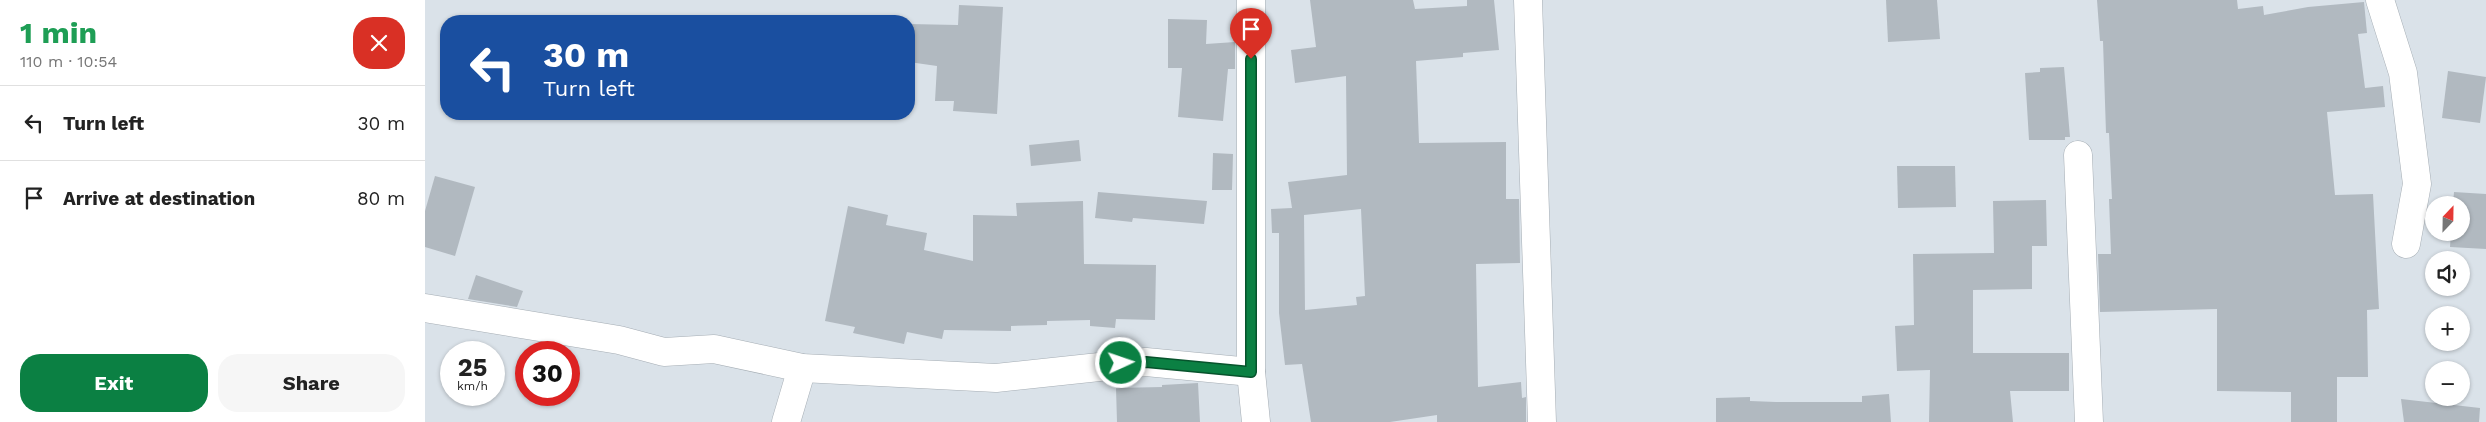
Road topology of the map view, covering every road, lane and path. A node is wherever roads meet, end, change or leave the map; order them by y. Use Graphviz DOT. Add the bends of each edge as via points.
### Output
graph roads {
  1 [pos="1251,0"];
  2 [pos="1528,0"];
  3 [pos="2380,0"];
  4 [pos="2078,155"];
  5 [pos="2406,244"];
  6 [pos="425,308"];
  7 [pos="802,368"];
  8 [pos="1251,372"];
  9 [pos="786,422"];
  10 [pos="1256,422"];
  11 [pos="1542,422"];
  12 [pos="2089,422"];
  1 -- 8 [label="street"];
  2 -- 11 [label="street"];
  3 -- 5 [label="street" via="2403,73 2417,184"];
  4 -- 12 [label="street"];
  6 -- 7 [label="street" via="619,340 664,352 714,349"];
  7 -- 8 [label="street" via="996,378 1146,362"];
  7 -- 9 [label="street"];
  8 -- 10 [label="street"];
}
